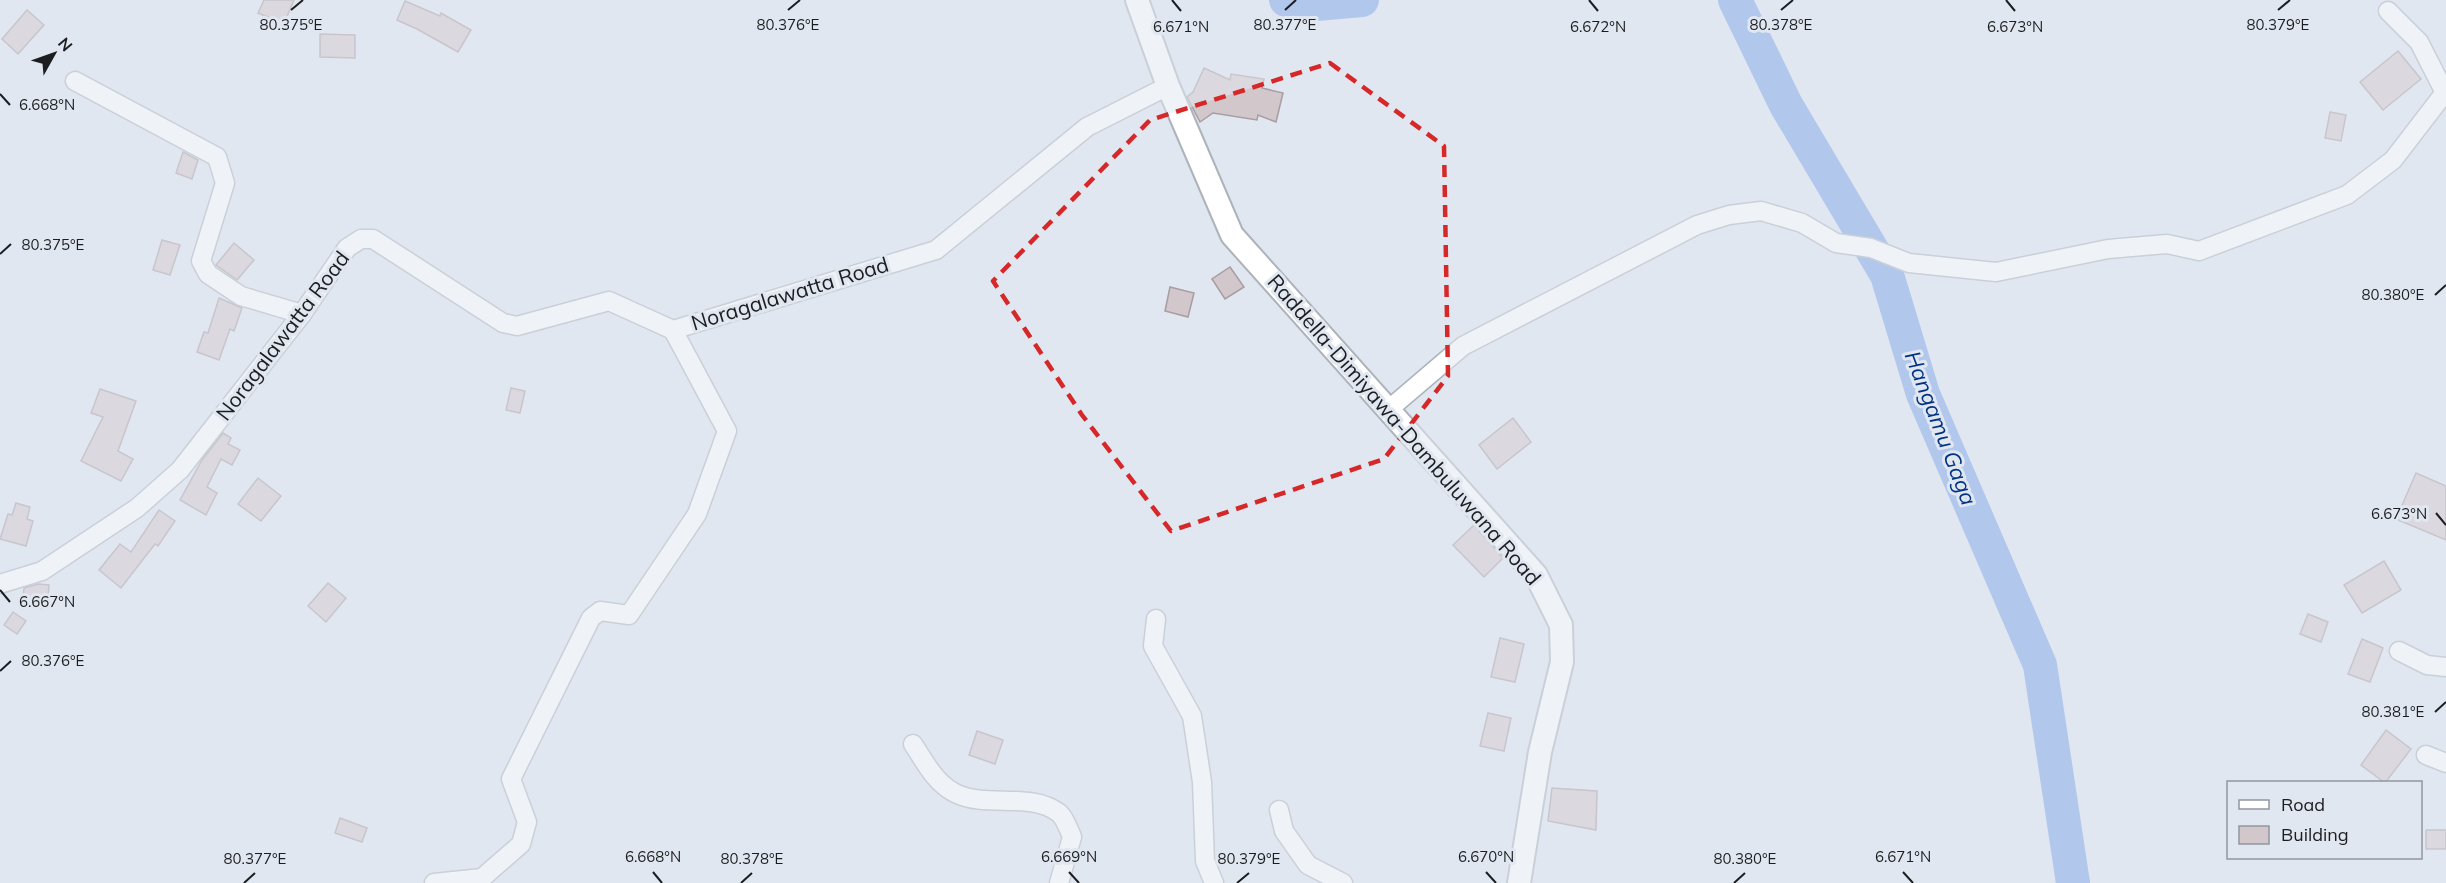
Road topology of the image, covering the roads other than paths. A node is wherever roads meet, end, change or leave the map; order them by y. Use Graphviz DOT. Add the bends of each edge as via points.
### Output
graph roads {
  1 [pos="1137,0"];
  2 [pos="2388,11"];
  3 [pos="75,81"];
  4 [pos="1168,86"];
  5 [pos="2445,91"];
  6 [pos="302,314"];
  7 [pos="673,330"];
  8 [pos="1388,410"];
  9 [pos="0,584"];
  10 [pos="1156,619"];
  11 [pos="2399,651"];
  12 [pos="2446,667"];
  13 [pos="913,744"];
  14 [pos="2426,755"];
  15 [pos="2446,763"];
  16 [pos="1279,810"];
  17 [pos="434,883"];
  18 [pos="1059,883"];
  19 [pos="1214,883"];
  20 [pos="1343,883"];
  21 [pos="1519,883"];
  1 -- 4 [label="street, Raddella-Dimiyawa-Dambuluwana Road"];
  2 -- 5 [label="street" via="2419,42"];
  3 -- 6 [label="street" via="216,157 225,183 201,261 208,274 241,296"];
  4 -- 7 [label="street, Noragalawatta Road" via="1087,128 936,250"];
  4 -- 8 [label="street, Raddella-Dimiyawa-Dambuluwana Road" via="1232,235"];
  5 -- 8 [label="street" via="2393,160 2347,195 2199,251 2167,244 2108,249 1996,272 1909,263 1871,248 1836,243 1802,223 1761,211 1729,215 1696,225 1463,346"];
  6 -- 7 [label="street, Noragalawatta Road" via="347,248 361,239 373,239 503,323 517,326 609,301"];
  6 -- 9 [label="street, Noragalawatta Road" via="180,470 137,508 42,571"];
  7 -- 17 [label="street" via="727,431 697,514 629,615 600,611 591,618 511,780 527,822 521,844 482,878"];
  8 -- 21 [label="street, Raddella-Dimiyawa-Dambuluwana Road" via="1536,575 1560,625 1562,662 1540,752"];
  10 -- 19 [label="street" via="1153,646 1192,716 1202,782 1205,861"];
  11 -- 12 [label="street" via="2427,665"];
  13 -- 18 [label="street" via="934,777 954,793 975,800 1037,802 1060,814 1072,837"];
  14 -- 15 [label="street"];
  16 -- 20 [label="street" via="1284,831 1308,865"];
}
